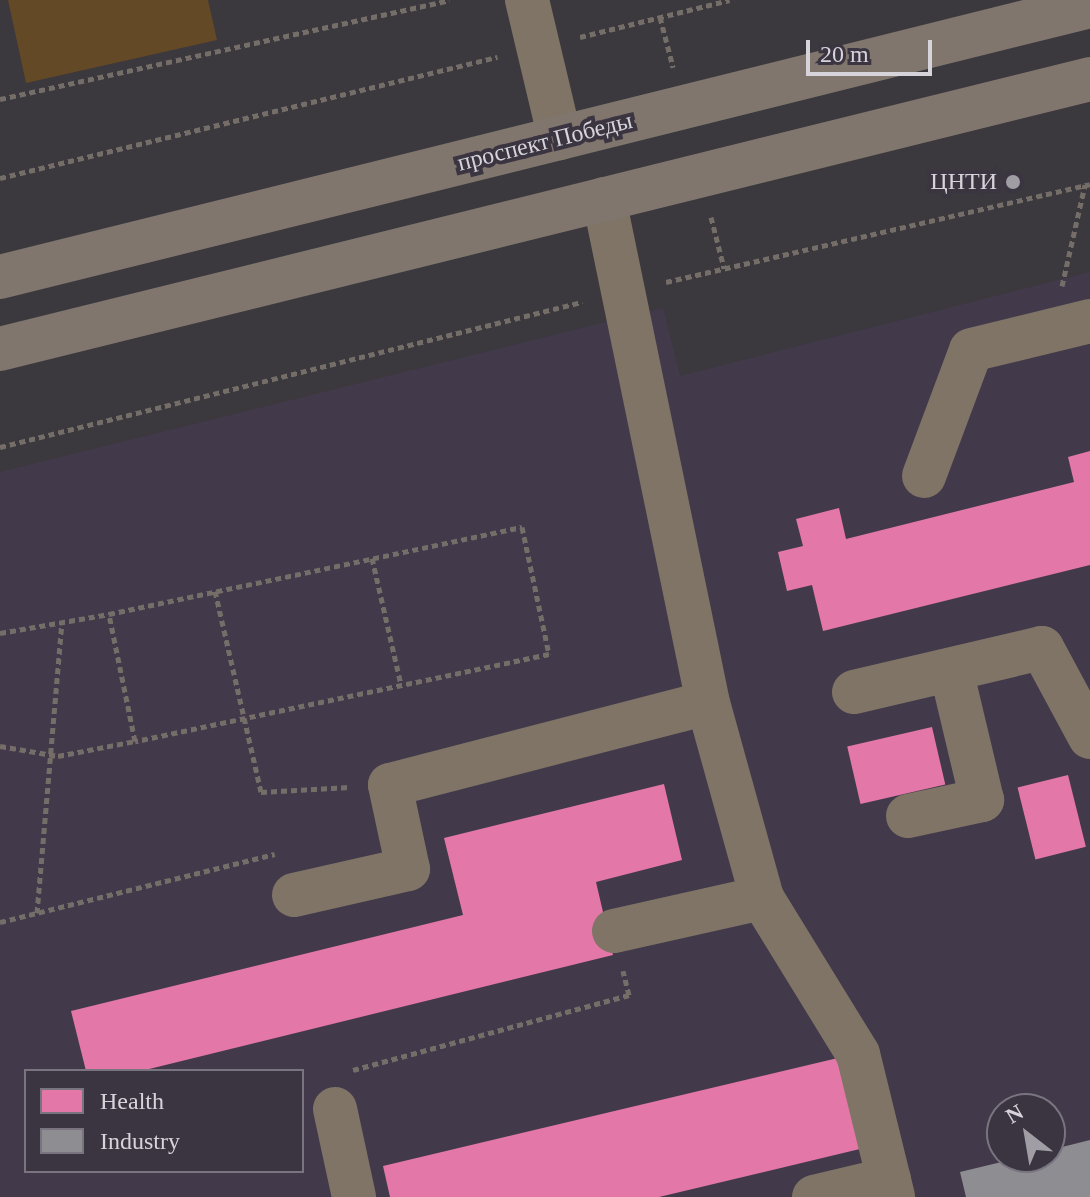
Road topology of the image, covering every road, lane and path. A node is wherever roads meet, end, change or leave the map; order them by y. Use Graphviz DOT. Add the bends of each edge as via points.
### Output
graph roads {
  1 [pos="449,0"];
  2 [pos="527,0"];
  3 [pos="730,0"];
  4 [pos="420,3"];
  5 [pos="1090,6"];
  6 [pos="660,17"];
  7 [pos="539,47"];
  8 [pos="673,69"];
  9 [pos="1090,79"];
  10 [pos="0,99"];
  11 [pos="560,138"];
  12 [pos="0,178"];
  13 [pos="1088,185"];
  14 [pos="604,199"];
  15 [pos="710,213"];
  16 [pos="724,268"];
  17 [pos="0,277"];
  18 [pos="625,291"];
  19 [pos="1074,325"];
  20 [pos="0,349"];
  21 [pos="0,447"];
  22 [pos="924,476"];
  23 [pos="372,558"];
  24 [pos="215,591"];
  25 [pos="109,614"];
  26 [pos="62,622"];
  27 [pos="0,633"];
  28 [pos="951,670"];
  29 [pos="401,685"];
  30 [pos="854,692"];
  31 [pos="708,703"];
  32 [pos="244,719"];
  33 [pos="1090,737"];
  34 [pos="135,741"];
  35 [pos="0,746"];
  36 [pos="51,755"];
  37 [pos="390,785"];
  38 [pos="908,816"];
  39 [pos="278,854"];
  40 [pos="294,895"];
  41 [pos="762,898"];
  42 [pos="37,913"];
  43 [pos="0,922"];
  44 [pos="614,931"];
  45 [pos="335,1109"];
  46 [pos="891,1188"];
  47 [pos="354,1197"];
  48 [pos="814,1197"];
  1 -- 4 [label="path"];
  2 -- 7 [label="street"];
  3 -- 6 [label="path"];
  4 -- 10 [label="path"];
  5 -- 11 [label="main road, проспект Победы"];
  6 -- 7 [label="path"];
  6 -- 8 [label="path"];
  7 -- 11 [label="street"];
  7 -- 12 [label="path"];
  9 -- 14 [label="main road"];
  11 -- 17 [label="main road, проспект Победы"];
  13 -- 16 [label="path"];
  13 -- 19 [label="path" via="1062,279"];
  14 -- 18 [label="street"];
  14 -- 20 [label="main road"];
  15 -- 16 [label="path"];
  16 -- 18 [label="path"];
  18 -- 21 [label="path"];
  18 -- 31 [label="street"];
  19 -- 22 [label="street" via="971,350"];
  23 -- 24 [label="path"];
  23 -- 29 [label="path"];
  23 -- 29 [label="path" via="522,527 549,654"];
  24 -- 25 [label="path"];
  24 -- 32 [label="path"];
  25 -- 26 [label="path"];
  25 -- 34 [label="path"];
  26 -- 27 [label="path"];
  26 -- 36 [label="path"];
  28 -- 30 [label="street"];
  28 -- 33 [label="street" via="1042,648"];
  28 -- 38 [label="street" via="982,800"];
  29 -- 32 [label="path"];
  31 -- 37 [label="street"];
  31 -- 41 [label="street"];
  32 -- 34 [label="path"];
  32 -- 37 [label="path" via="261,792"];
  34 -- 36 [label="path"];
  35 -- 36 [label="path"];
  36 -- 42 [label="path"];
  37 -- 40 [label="street" via="408,869"];
  39 -- 42 [label="path"];
  41 -- 44 [label="street"];
  41 -- 46 [label="street" via="858,1054"];
  42 -- 43 [label="path"];
  44 -- 45 [label="path" via="629,995 328,1077"];
  45 -- 47 [label="street"];
  46 -- 48 [label="street"];
}
